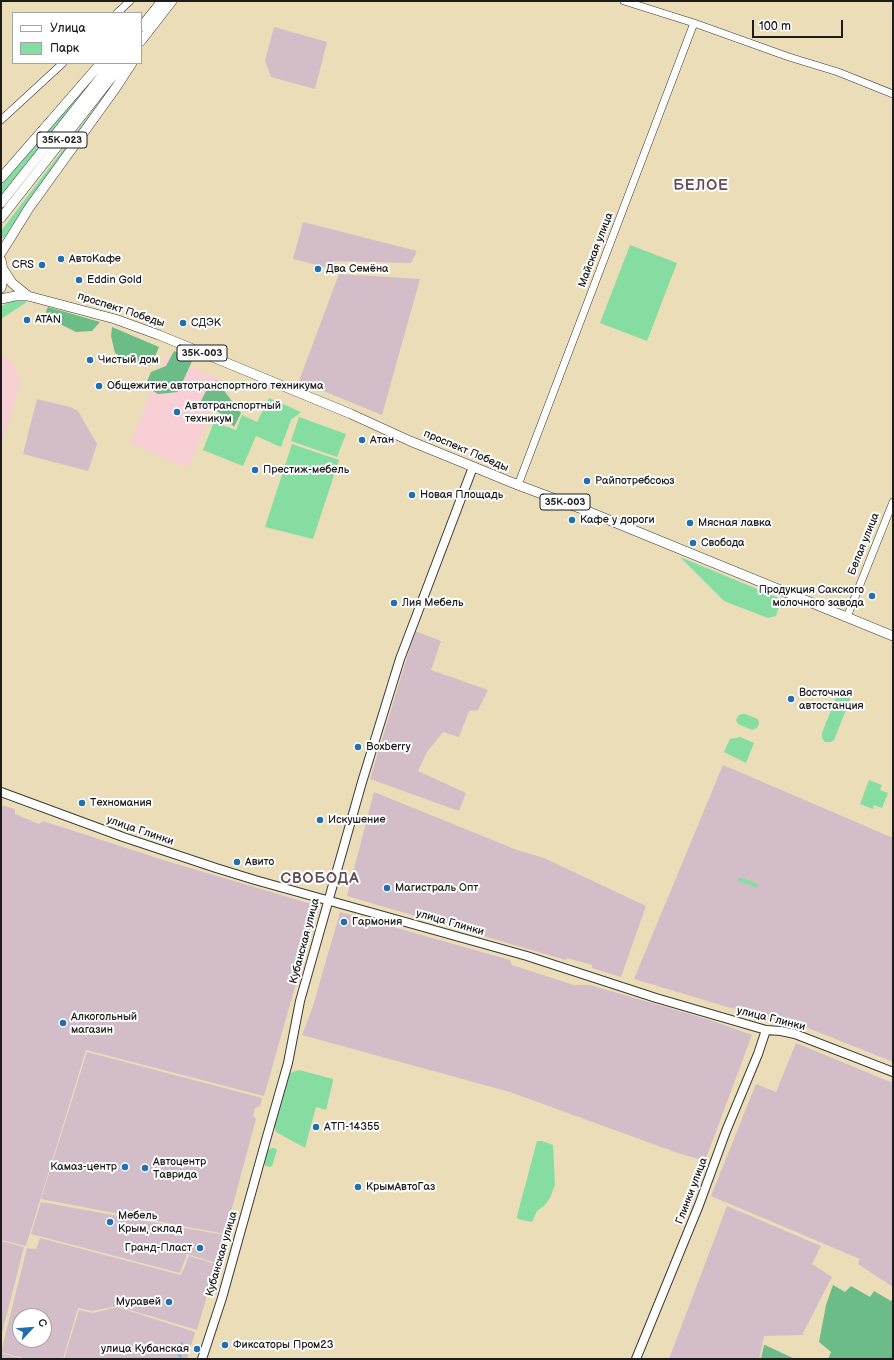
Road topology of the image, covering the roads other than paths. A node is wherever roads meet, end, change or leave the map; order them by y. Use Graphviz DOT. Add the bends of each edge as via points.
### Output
graph roads {
  1 [pos="130,1"];
  2 [pos="162,1"];
  3 [pos="172,1"];
  4 [pos="624,1"];
  5 [pos="118,12"];
  6 [pos="153,13"];
  7 [pos="142,23"];
  8 [pos="694,23"];
  9 [pos="142,26"];
  10 [pos="152,27"];
  11 [pos="142,39"];
  12 [pos="142,44"];
  13 [pos="62,64"];
  14 [pos="100,64"];
  15 [pos="111,64"];
  16 [pos="122,64"];
  17 [pos="131,64"];
  18 [pos="893,94"];
  19 [pos="1,120"];
  20 [pos="1,178"];
  21 [pos="1,203"];
  22 [pos="1,218"];
  23 [pos="1,253"];
  24 [pos="2,265"];
  25 [pos="1,288"];
  26 [pos="28,296"];
  27 [pos="1,299"];
  28 [pos="473,467"];
  29 [pos="518,485"];
  30 [pos="893,502"];
  31 [pos="847,617"];
  32 [pos="893,636"];
  33 [pos="1,792"];
  34 [pos="328,900"];
  35 [pos="766,1030"];
  36 [pos="893,1072"];
  37 [pos="202,1359"];
  38 [pos="636,1359"];
  1 -- 5 [label="street"];
  2 -- 6 [label="main road"];
  3 -- 10 [label="main road"];
  4 -- 8 [label="street"];
  6 -- 7 [label="main road"];
  6 -- 9 [label="main road"];
  8 -- 18 [label="street" via="838,72"];
  8 -- 29 [label="street, Майская улица"];
  10 -- 11 [label="main road"];
  10 -- 12 [label="main road"];
  13 -- 19 [label="street"];
  14 -- 20 [label="main road"];
  15 -- 21 [label="main road, 35К-023"];
  16 -- 22 [label="main road, 35К-023"];
  17 -- 23 [label="main road" via="29,208"];
  24 -- 25 [label="main road"];
  24 -- 26 [label="main road, проспект Победы" via="12,283"];
  26 -- 27 [label="main road, проспект Победы"];
  26 -- 28 [label="main road, проспект Победы / 35К-003" via="116,319 159,335 345,411"];
  28 -- 29 [label="main road, проспект Победы / 35К-003"];
  28 -- 34 [label="main road, Кубанская улица" via="400,659"];
  29 -- 31 [label="main road, проспект Победы / 35К-003"];
  30 -- 31 [label="street, Белая улица"];
  31 -- 32 [label="main road, проспект Победы / 35К-003"];
  33 -- 34 [label="main road, улица Глинки" via="194,861"];
  34 -- 35 [label="main road, улица Глинки" via="527,956"];
  34 -- 37 [label="main road, Кубанская улица" via="300,1001 288,1063 222,1298"];
  35 -- 36 [label="main road, улица Глинки" via="795,1034"];
  35 -- 38 [label="main road, Глинки улица"];
}
